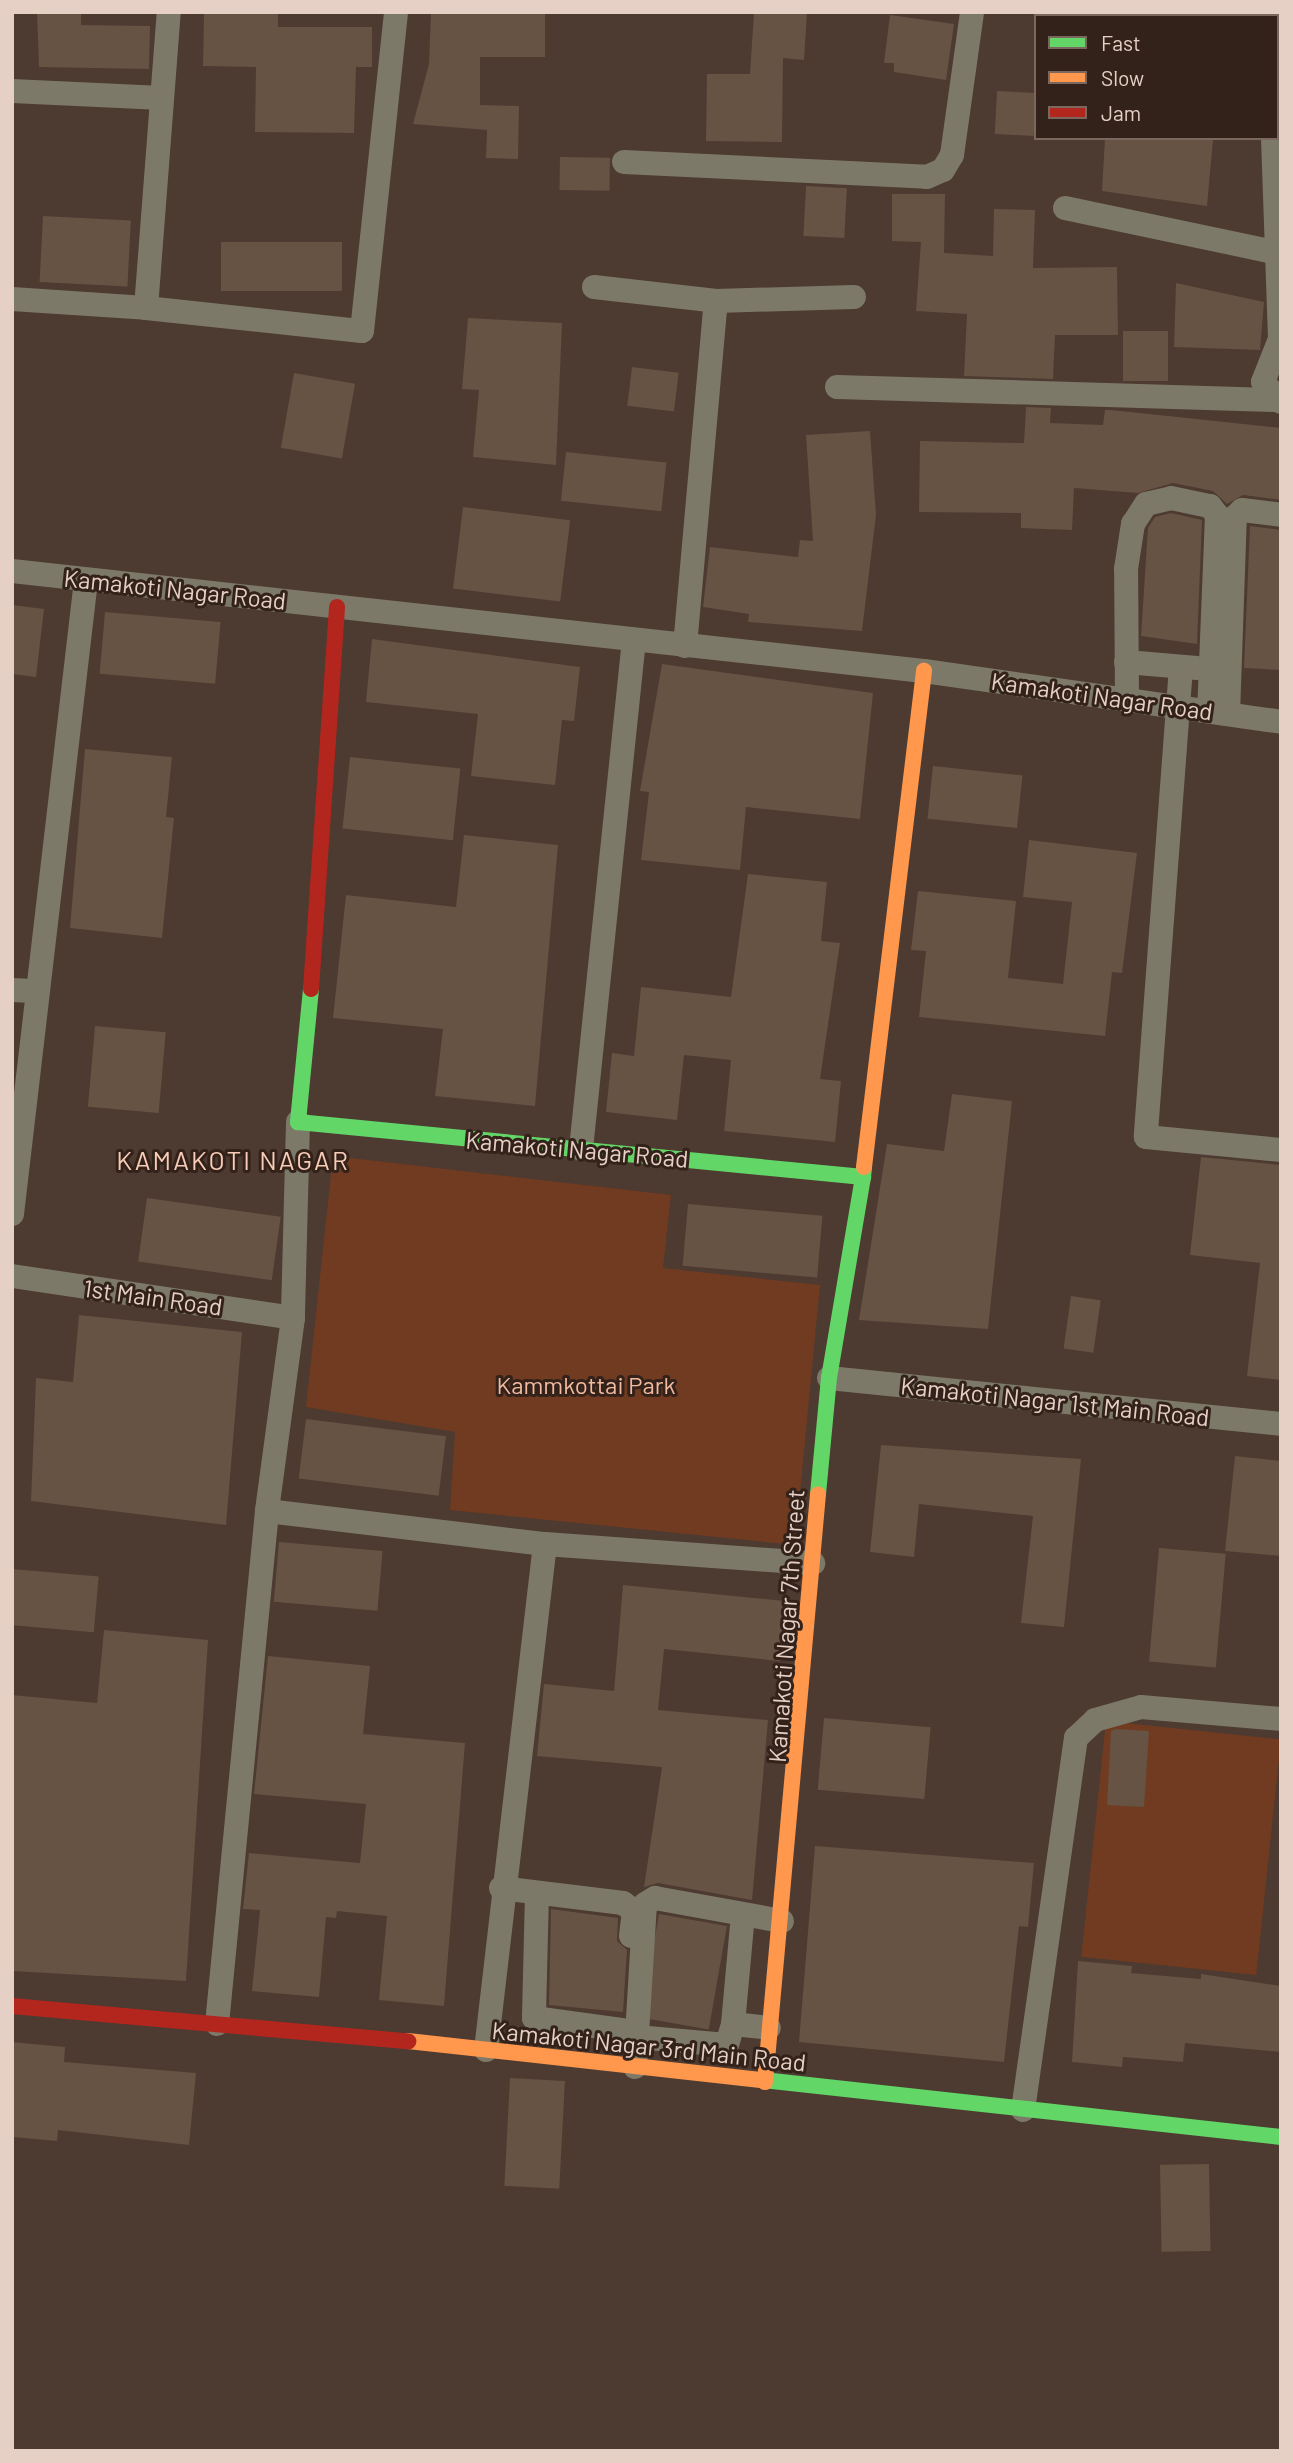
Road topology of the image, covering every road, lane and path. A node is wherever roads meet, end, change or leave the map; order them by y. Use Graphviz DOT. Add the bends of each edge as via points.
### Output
graph roads {
  1 [pos="169,12"];
  2 [pos="396,12"];
  3 [pos="972,12"];
  4 [pos="12,91"];
  5 [pos="162,97"];
  6 [pos="1273,140"];
  7 [pos="624,162"];
  8 [pos="1065,208"];
  9 [pos="1278,253"];
  10 [pos="594,287"];
  11 [pos="854,297"];
  12 [pos="12,299"];
  13 [pos="716,301"];
  14 [pos="146,308"];
  15 [pos="837,387"];
  16 [pos="1278,401"];
  17 [pos="1281,515"];
  18 [pos="12,571"];
  19 [pos="86,580"];
  20 [pos="337,607"];
  21 [pos="634,640"];
  22 [pos="685,646"];
  23 [pos="1126,662"];
  24 [pos="1169,666"];
  25 [pos="1211,670"];
  26 [pos="924,671"];
  27 [pos="1127,699"];
  28 [pos="1166,704"];
  29 [pos="1219,712"];
  30 [pos="1281,722"];
  31 [pos="23,991"];
  32 [pos="17,1122"];
  33 [pos="298,1122"];
  34 [pos="581,1149"];
  35 [pos="1281,1150"];
  36 [pos="863,1177"];
  37 [pos="12,1214"];
  38 [pos="12,1276"];
  39 [pos="293,1318"];
  40 [pos="829,1378"];
  41 [pos="1281,1424"];
  42 [pos="267,1511"];
  43 [pos="545,1544"];
  44 [pos="813,1563"];
  45 [pos="1281,1719"];
  46 [pos="501,1888"];
  47 [pos="537,1893"];
  48 [pos="743,1915"];
  49 [pos="782,1921"];
  50 [pos="12,2006"];
  51 [pos="217,2024"];
  52 [pos="733,2024"];
  53 [pos="769,2028"];
  54 [pos="630,2033"];
  55 [pos="486,2050"];
  56 [pos="627,2066"];
  57 [pos="765,2082"];
  58 [pos="1023,2110"];
  59 [pos="1281,2137"];
  1 -- 5 [label="street"];
  2 -- 14 [label="street" via="362,331"];
  3 -- 7 [label="street" via="952,155 943,170 927,177"];
  4 -- 5 [label="street"];
  5 -- 14 [label="street"];
  6 -- 9 [label="street"];
  8 -- 9 [label="street"];
  9 -- 16 [label="street" via="1280,339 1263,382"];
  10 -- 13 [label="street"];
  11 -- 13 [label="street"];
  12 -- 14 [label="street"];
  13 -- 22 [label="street"];
  15 -- 16 [label="street"];
  17 -- 29 [label="street" via="1242,510 1235,517"];
  18 -- 19 [label="street, Kamakoti Nagar Road"];
  19 -- 20 [label="street, Kamakoti Nagar Road"];
  19 -- 31 [label="street"];
  20 -- 21 [label="street, Kamakoti Nagar Road"];
  20 -- 33 [label="street" via="324,846"];
  21 -- 22 [label="street, Kamakoti Nagar Road"];
  21 -- 34 [label="street"];
  22 -- 26 [label="street, Kamakoti Nagar Road"];
  23 -- 24 [label="street"];
  23 -- 25 [label="street" via="1126,569 1133,524 1146,504 1171,498 1210,506 1217,515"];
  23 -- 27 [label="street"];
  24 -- 25 [label="street"];
  24 -- 28 [label="street"];
  25 -- 29 [label="street"];
  26 -- 27 [label="street, Kamakoti Nagar Road"];
  26 -- 36 [label="street"];
  27 -- 28 [label="street, Kamakoti Nagar Road"];
  28 -- 29 [label="street, Kamakoti Nagar Road"];
  28 -- 35 [label="street" via="1146,1137"];
  29 -- 30 [label="street, Kamakoti Nagar Road"];
  31 -- 32 [label="street"];
  32 -- 37 [label="street"];
  33 -- 34 [label="street, Kamakoti Nagar Road"];
  33 -- 39 [label="street"];
  34 -- 36 [label="street, Kamakoti Nagar Road"];
  36 -- 40 [label="street, Kamakoti Nagar 7th Street"];
  38 -- 39 [label="street, 1st Main Road"];
  39 -- 42 [label="street"];
  40 -- 41 [label="street, Kamakoti Nagar 1st Main Road"];
  40 -- 44 [label="street, Kamakoti Nagar 7th Street"];
  42 -- 43 [label="street"];
  42 -- 51 [label="street"];
  43 -- 44 [label="street"];
  43 -- 46 [label="street"];
  44 -- 49 [label="street, Kamakoti Nagar 7th Street"];
  45 -- 58 [label="street" via="1141,1707 1096,1720 1076,1738"];
  46 -- 47 [label="street"];
  46 -- 55 [label="street"];
  47 -- 54 [label="street" via="631,1906"];
  47 -- 54 [label="street" via="534,2018"];
  48 -- 49 [label="street"];
  48 -- 52 [label="street"];
  48 -- 54 [label="street" via="654,1898 645,1904"];
  49 -- 53 [label="street, Kamakoti Nagar 7th Street"];
  50 -- 51 [label="street, Kamakoti Nagar 3rd Main Road"];
  51 -- 55 [label="street, Kamakoti Nagar 3rd Main Road"];
  52 -- 53 [label="street"];
  52 -- 54 [label="street" via="727,2045"];
  53 -- 57 [label="street, Kamakoti Nagar 7th Street"];
  54 -- 56 [label="street"];
  55 -- 56 [label="street, Kamakoti Nagar 3rd Main Road"];
  56 -- 57 [label="street, Kamakoti Nagar 3rd Main Road"];
  57 -- 58 [label="street, Kamakoti Nagar 3rd Main Road"];
  58 -- 59 [label="street, Kamakoti Nagar 3rd Main Road"];
}
